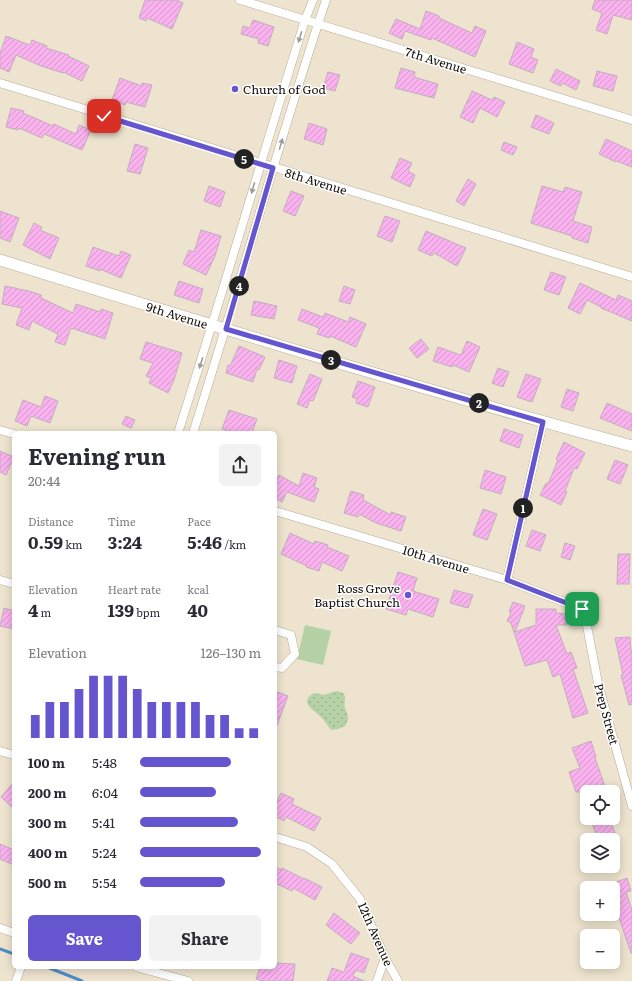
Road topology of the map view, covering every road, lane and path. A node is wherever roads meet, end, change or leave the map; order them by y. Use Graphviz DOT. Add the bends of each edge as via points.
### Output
graph roads {
  1 [pos="240,0"];
  2 [pos="313,0"];
  3 [pos="326,0"];
  4 [pos="305,20"];
  5 [pos="318,24"];
  6 [pos="0,83"];
  7 [pos="632,120"];
  8 [pos="260,164"];
  9 [pos="273,168"];
  10 [pos="0,260"];
  11 [pos="632,277"];
  12 [pos="213,326"];
  13 [pos="226,329"];
  14 [pos="543,422"];
  15 [pos="0,430"];
  16 [pos="179,431"];
  17 [pos="194,431"];
  18 [pos="12,433"];
  19 [pos="632,446"];
  20 [pos="277,513"];
  21 [pos="0,580"];
  22 [pos="507,580"];
  23 [pos="12,583"];
  24 [pos="586,621"];
  25 [pos="277,631"];
  26 [pos="277,667"];
  27 [pos="0,751"];
  28 [pos="12,754"];
  29 [pos="631,794"];
  30 [pos="632,806"];
  31 [pos="277,838"];
  32 [pos="0,928"];
  33 [pos="12,932"];
  34 [pos="385,958"];
  35 [pos="20,969"];
  36 [pos="143,969"];
  37 [pos="16,981"];
  38 [pos="188,981"];
  39 [pos="377,981"];
  40 [pos="398,981"];
  1 -- 4 [label="street, 7th Avenue"];
  2 -- 4 [label="street"];
  3 -- 5 [label="street"];
  4 -- 5 [label="street, 7th Avenue"];
  4 -- 8 [label="street, one-way"];
  5 -- 7 [label="street, 7th Avenue"];
  9 -- 5 [label="street, one-way"];
  6 -- 8 [label="street, 8th Avenue"];
  8 -- 9 [label="street, 8th Avenue"];
  8 -- 12 [label="street, one-way"];
  9 -- 11 [label="street, 8th Avenue"];
  9 -- 13 [label="street"];
  10 -- 12 [label="street, 9th Avenue"];
  12 -- 13 [label="street, 9th Avenue"];
  12 -- 16 [label="street, one-way"];
  13 -- 14 [label="street, 9th Avenue"];
  13 -- 17 [label="street"];
  14 -- 19 [label="street, 9th Avenue"];
  14 -- 22 [label="street"];
  15 -- 18 [label="street"];
  20 -- 22 [label="street, 10th Avenue"];
  21 -- 23 [label="street"];
  22 -- 24 [label="street, 10th Avenue" via="582,609"];
  24 -- 29 [label="street, Prep Street" via="598,683"];
  25 -- 26 [label="street" via="291,635 295,654 282,668"];
  27 -- 28 [label="street"];
  29 -- 30 [label="street, Prep Street"];
  31 -- 34 [label="street, 12th Avenue" via="307,847 332,864 360,899"];
  32 -- 33 [label="street"];
  34 -- 39 [label="street"];
  34 -- 40 [label="street, 12th Avenue"];
  35 -- 37 [label="street"];
  36 -- 38 [label="street"];
}
